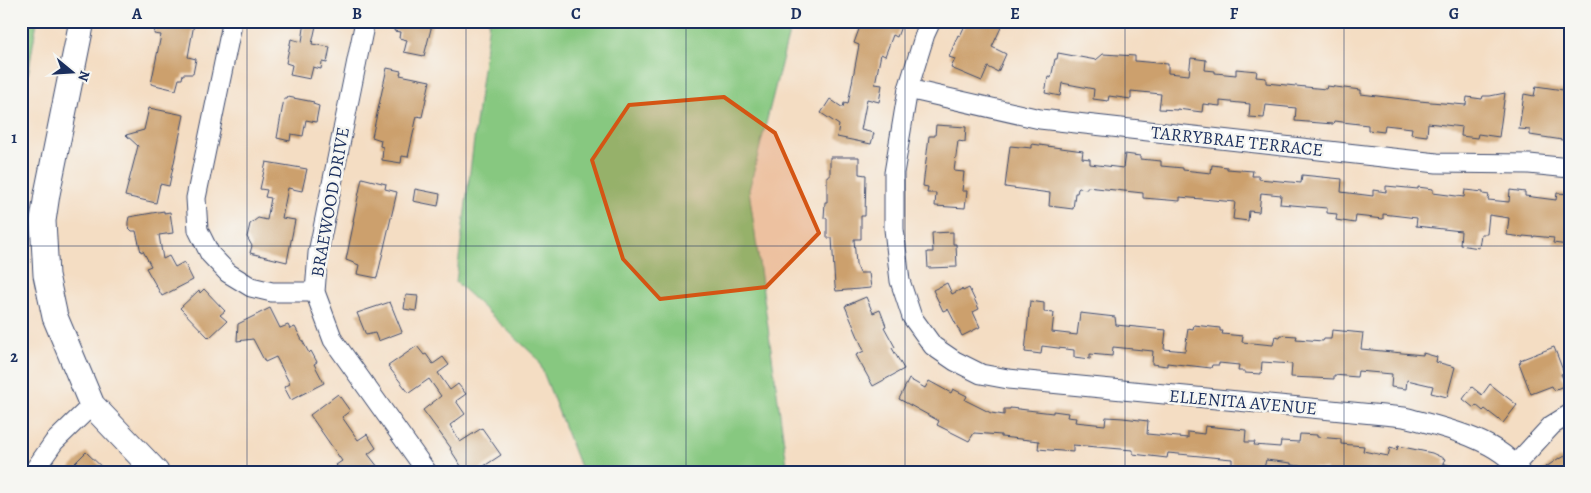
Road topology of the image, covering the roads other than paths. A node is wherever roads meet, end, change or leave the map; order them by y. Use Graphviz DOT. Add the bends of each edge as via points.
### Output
graph roads {
  1 [pos="82,21"];
  2 [pos="365,21"];
  3 [pos="931,21"];
  4 [pos="231,29"];
  5 [pos="908,89"];
  6 [pos="1570,168"];
  7 [pos="314,292"];
  8 [pos="92,405"];
  9 [pos="1570,414"];
  10 [pos="1517,468"];
  11 [pos="33,472"];
  12 [pos="156,472"];
  13 [pos="427,472"];
  1 -- 8 [label="main road" via="43,221 46,275 55,317"];
  2 -- 7 [label="street, BRAEWOOD DRIVE" via="318,253"];
  3 -- 5 [label="street, ELLENITA AVENUE"];
  4 -- 7 [label="street" via="196,198 198,230 210,254 228,273 251,286 272,292"];
  5 -- 6 [label="street, TARRYBRAE TERRACE" via="1040,119 1437,163"];
  5 -- 10 [label="street, ELLENITA AVENUE" via="894,173 894,229 900,281 912,317 933,346 955,361 981,374 1008,379 1404,417 1450,428 1489,445"];
  7 -- 13 [label="street, BRAEWOOD DRIVE" via="333,340"];
  8 -- 11 [label="street" via="54,442"];
  8 -- 12 [label="main road"];
  9 -- 10 [label="street" via="1552,425"];
}
